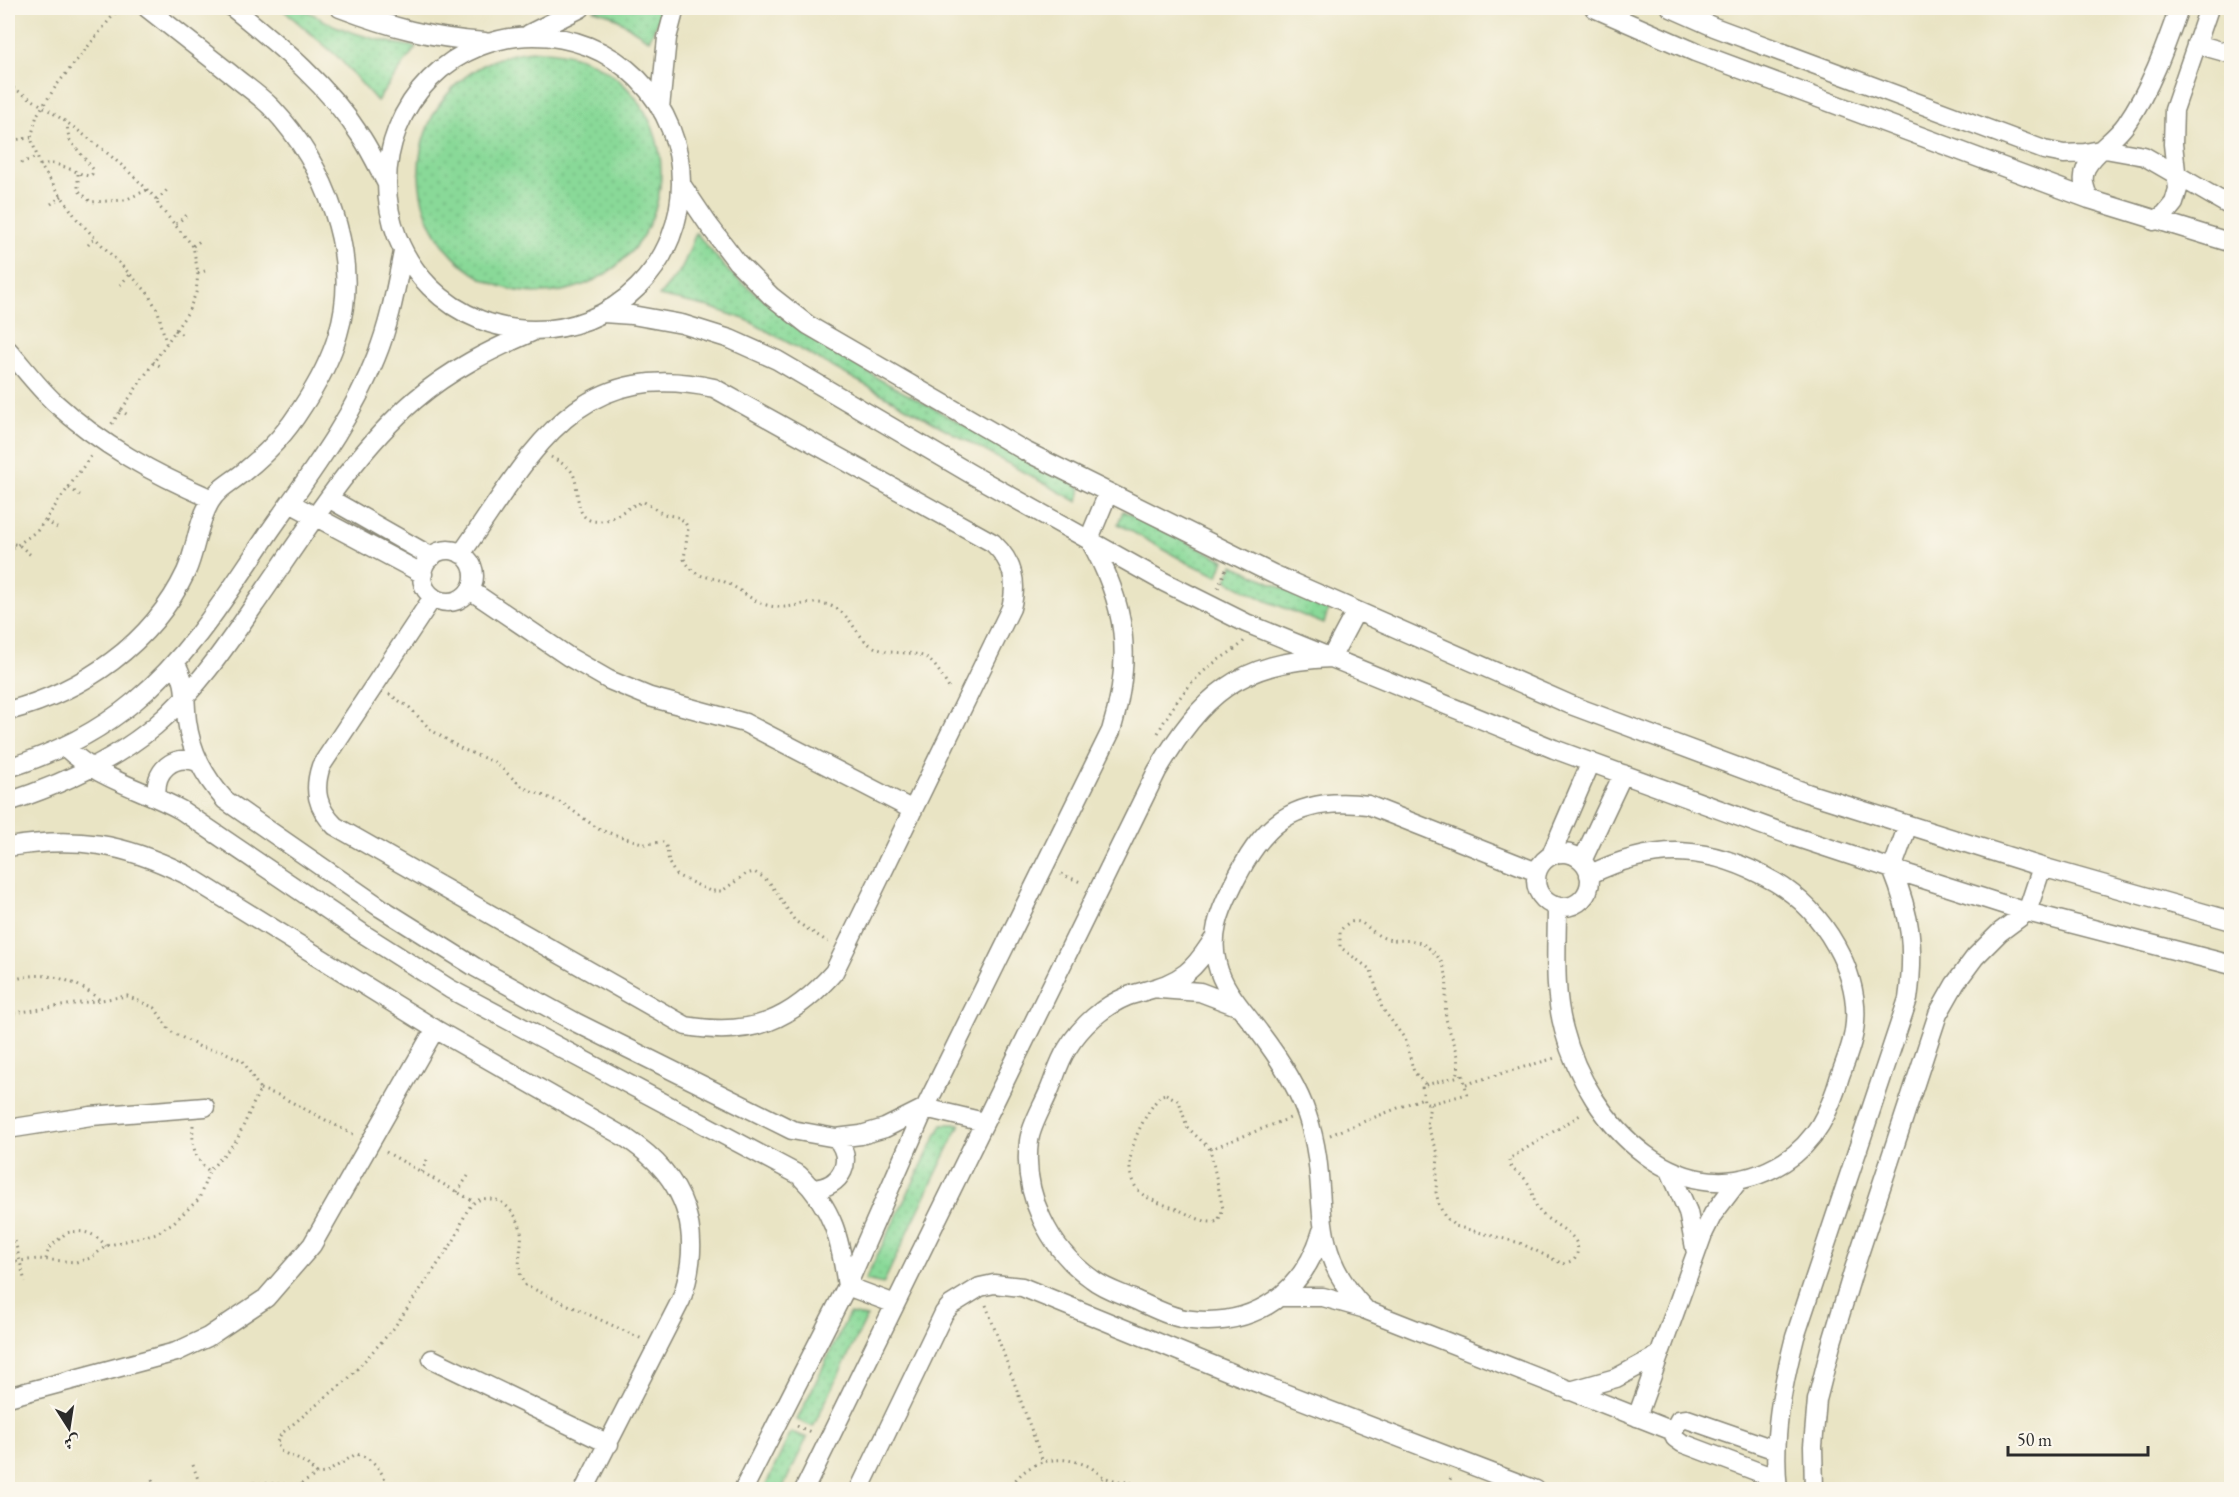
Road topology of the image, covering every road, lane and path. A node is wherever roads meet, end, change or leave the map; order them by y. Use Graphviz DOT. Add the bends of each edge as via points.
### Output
graph roads {
  1 [pos="119,8"];
  2 [pos="147,8"];
  3 [pos="233,8"];
  4 [pos="340,8"];
  5 [pos="581,8"];
  6 [pos="675,8"];
  7 [pos="1594,8"];
  8 [pos="1671,8"];
  9 [pos="2179,8"];
  10 [pos="2209,8"];
  11 [pos="524,36"];
  12 [pos="490,43"];
  13 [pos="2196,44"];
  14 [pos="2232,54"];
  15 [pos="8,85"];
  16 [pos="44,106"];
  17 [pos="660,108"];
  18 [pos="67,124"];
  19 [pos="31,138"];
  20 [pos="12,140"];
  21 [pos="2105,148"];
  22 [pos="37,157"];
  23 [pos="21,164"];
  24 [pos="40,165"];
  25 [pos="78,174"];
  26 [pos="2177,176"];
  27 [pos="386,182"];
  28 [pos="681,184"];
  29 [pos="168,189"];
  30 [pos="147,190"];
  31 [pos="62,196"];
  32 [pos="2089,199"];
  33 [pos="158,200"];
  34 [pos="51,204"];
  35 [pos="2232,207"];
  36 [pos="187,215"];
  37 [pos="2154,221"];
  38 [pos="176,224"];
  39 [pos="94,239"];
  40 [pos="200,241"];
  41 [pos="2232,243"];
  42 [pos="88,244"];
  43 [pos="193,246"];
  44 [pos="403,252"];
  45 [pos="205,272"];
  46 [pos="198,273"];
  47 [pos="130,274"];
  48 [pos="120,285"];
  49 [pos="193,303"];
  50 [pos="198,305"];
  51 [pos="603,313"];
  52 [pos="175,330"];
  53 [pos="537,330"];
  54 [pos="184,336"];
  55 [pos="166,344"];
  56 [pos="8,350"];
  57 [pos="153,362"];
  58 [pos="162,367"];
  59 [pos="120,410"];
  60 [pos="128,415"];
  61 [pos="102,441"];
  62 [pos="537,448"];
  63 [pos="326,451"];
  64 [pos="354,468"];
  65 [pos="69,488"];
  66 [pos="1108,492"];
  67 [pos="80,495"];
  68 [pos="212,499"];
  69 [pos="330,499"];
  70 [pos="290,503"];
  71 [pos="316,517"];
  72 [pos="46,520"];
  73 [pos="57,528"];
  74 [pos="1089,539"];
  75 [pos="8,543"];
  76 [pos="20,546"];
  77 [pos="8,552"];
  78 [pos="461,554"];
  79 [pos="1233,554"];
  80 [pos="32,556"];
  81 [pos="432,557"];
  82 [pos="423,574"];
  83 [pos="470,590"];
  84 [pos="433,597"];
  85 [pos="1210,605"];
  86 [pos="1356,611"];
  87 [pos="1246,636"];
  88 [pos="1331,658"];
  89 [pos="175,662"];
  90 [pos="375,684"];
  91 [pos="187,694"];
  92 [pos="962,709"];
  93 [pos="8,711"];
  94 [pos="1156,736"];
  95 [pos="64,746"];
  96 [pos="198,762"];
  97 [pos="1591,762"];
  98 [pos="8,768"];
  99 [pos="88,768"];
  100 [pos="1623,774"];
  101 [pos="158,797"];
  102 [pos="8,802"];
  103 [pos="913,810"];
  104 [pos="1908,825"];
  105 [pos="8,847"];
  106 [pos="1551,855"];
  107 [pos="1066,863"];
  108 [pos="2042,867"];
  109 [pos="1586,868"];
  110 [pos="1892,869"];
  111 [pos="1052,871"];
  112 [pos="1087,872"];
  113 [pos="1537,872"];
  114 [pos="1090,886"];
  115 [pos="1557,906"];
  116 [pos="2027,912"];
  117 [pos="2232,921"];
  118 [pos="1215,937"];
  119 [pos="844,950"];
  120 [pos="2232,965"];
  121 [pos="8,982"];
  122 [pos="1155,990"];
  123 [pos="100,1000"];
  124 [pos="1242,1008"];
  125 [pos="435,1029"];
  126 [pos="1571,1053"];
  127 [pos="1457,1076"];
  128 [pos="1425,1084"];
  129 [pos="1467,1084"];
  130 [pos="1423,1098"];
  131 [pos="1430,1104"];
  132 [pos="1598,1105"];
  133 [pos="199,1107"];
  134 [pos="925,1108"];
  135 [pos="1306,1112"];
  136 [pos="984,1122"];
  137 [pos="8,1129"];
  138 [pos="836,1138"];
  139 [pos="1315,1141"];
  140 [pos="1210,1149"];
  141 [pos="429,1156"];
  142 [pos="209,1171"];
  143 [pos="421,1172"];
  144 [pos="1671,1173"];
  145 [pos="468,1176"];
  146 [pos="1739,1180"];
  147 [pos="813,1189"];
  148 [pos="458,1192"];
  149 [pos="1322,1231"];
  150 [pos="15,1241"];
  151 [pos="106,1246"];
  152 [pos="1696,1254"];
  153 [pos="46,1259"];
  154 [pos="25,1282"];
  155 [pos="847,1286"];
  156 [pos="980,1287"];
  157 [pos="1282,1297"];
  158 [pos="895,1304"];
  159 [pos="1366,1310"];
  160 [pos="658,1346"];
  161 [pos="1659,1354"];
  162 [pos="432,1359"];
  163 [pos="1569,1391"];
  164 [pos="8,1397"];
  165 [pos="1637,1417"];
  166 [pos="778,1418"];
  167 [pos="1673,1431"];
  168 [pos="828,1440"];
  169 [pos="609,1444"];
  170 [pos="1776,1450"];
  171 [pos="1043,1462"];
  172 [pos="193,1465"];
  173 [pos="317,1474"];
  174 [pos="1103,1478"];
  175 [pos="152,1479"];
  176 [pos="1778,1484"];
  177 [pos="201,1488"];
  178 [pos="156,1490"];
  179 [pos="188,1490"];
  180 [pos="389,1490"];
  181 [pos="584,1490"];
  182 [pos="743,1490"];
  183 [pos="804,1490"];
  184 [pos="859,1490"];
  185 [pos="1009,1490"];
  186 [pos="1097,1490"];
  187 [pos="1156,1490"];
  188 [pos="1536,1490"];
  189 [pos="1815,1490"];
  1 -- 16 [label="path"];
  2 -- 68 [label="street" via="268,104 292,131 328,193 343,263 338,334 301,409 275,444"];
  3 -- 27 [label="street" via="299,61 333,98 363,138"];
  4 -- 12 [label="street" via="387,26 438,38"];
  5 -- 11 [label="street"];
  6 -- 17 [label="street" via="665,49"];
  7 -- 32 [label="street" via="1695,52"];
  8 -- 21 [label="street" via="2044,150 2064,154"];
  9 -- 21 [label="street" via="2148,87 2124,127"];
  10 -- 13 [label="street"];
  11 -- 12 [label="street"];
  11 -- 17 [label="street" via="551,37 602,53 645,86"];
  12 -- 27 [label="street" via="443,67 418,92 396,130"];
  13 -- 14 [label="street"];
  13 -- 26 [label="street" via="2174,110"];
  15 -- 16 [label="path"];
  16 -- 18 [label="path"];
  16 -- 19 [label="path" via="37,115"];
  17 -- 28 [label="street" via="679,157"];
  18 -- 25 [label="path" via="69,139 93,170 89,176"];
  18 -- 30 [label="path" via="123,166"];
  19 -- 20 [label="path"];
  19 -- 22 [label="path"];
  21 -- 26 [label="street" via="2144,156"];
  21 -- 32 [label="street" via="2085,171 2084,186"];
  22 -- 23 [label="path"];
  22 -- 24 [label="path"];
  24 -- 25 [label="path" via="62,164"];
  24 -- 31 [label="path"];
  25 -- 30 [label="path" via="78,190 90,202 125,200"];
  26 -- 35 [label="street"];
  26 -- 37 [label="street" via="2174,202"];
  27 -- 44 [label="street" via="390,218"];
  28 -- 51 [label="street" via="672,235 660,259 638,287"];
  28 -- 66 [label="street" via="737,262 808,325 1025,451"];
  29 -- 33 [label="path"];
  30 -- 33 [label="path"];
  31 -- 34 [label="path"];
  31 -- 39 [label="path"];
  32 -- 37 [label="street"];
  33 -- 38 [label="path"];
  36 -- 38 [label="path"];
  37 -- 41 [label="street"];
  38 -- 43 [label="path"];
  39 -- 42 [label="path"];
  39 -- 47 [label="path"];
  40 -- 43 [label="path"];
  43 -- 46 [label="path"];
  44 -- 53 [label="street" via="417,274 458,310 483,322"];
  44 -- 63 [label="street" via="393,305 376,356 354,405"];
  45 -- 46 [label="path"];
  46 -- 49 [label="path"];
  47 -- 48 [label="path"];
  47 -- 55 [label="path" via="158,311"];
  49 -- 50 [label="path"];
  49 -- 52 [label="path"];
  51 -- 53 [label="street" via="571,326"];
  51 -- 74 [label="street" via="682,324 777,360"];
  52 -- 54 [label="path"];
  52 -- 55 [label="path"];
  53 -- 64 [label="street" via="453,372 416,399 381,431"];
  55 -- 57 [label="path"];
  56 -- 61 [label="street" via="53,400"];
  57 -- 58 [label="path"];
  57 -- 59 [label="path"];
  59 -- 60 [label="path"];
  59 -- 61 [label="path"];
  61 -- 65 [label="path"];
  61 -- 68 [label="street" via="169,480"];
  62 -- 78 [label="street"];
  62 -- 92 [label="path" via="571,471 577,502 588,519 608,520 628,506 644,502 663,514 678,517 688,529 684,559 695,573 725,582 745,597 767,605 831,606 880,651 919,655 932,662"];
  62 -- 92 [label="street" via="555,426 602,394 629,384 657,380 686,382 714,388 993,543 1011,566 1015,594"];
  63 -- 64 [label="street"];
  63 -- 70 [label="street"];
  64 -- 69 [label="street"];
  65 -- 67 [label="path"];
  65 -- 72 [label="path"];
  66 -- 74 [label="street"];
  66 -- 79 [label="street"];
  68 -- 93 [label="street" via="202,517 179,587 135,642 79,684"];
  69 -- 71 [label="street"];
  69 -- 81 [label="street"];
  70 -- 71 [label="street"];
  70 -- 89 [label="street"];
  71 -- 82 [label="street"];
  71 -- 91 [label="street"];
  72 -- 73 [label="path"];
  72 -- 76 [label="path"];
  74 -- 85 [label="street"];
  74 -- 111 [label="street" via="1106,568 1120,610 1125,666 1121,699 1111,731"];
  75 -- 76 [label="path"];
  76 -- 77 [label="path"];
  76 -- 80 [label="path"];
  78 -- 81 [label="street" via="446,550"];
  78 -- 83 [label="street" via="473,570"];
  79 -- 85 [label="path"];
  79 -- 86 [label="street"];
  81 -- 82 [label="street"];
  82 -- 84 [label="street" via="425,587"];
  83 -- 84 [label="street" via="452,602"];
  83 -- 103 [label="street" via="609,680 661,701 745,723"];
  84 -- 90 [label="street"];
  85 -- 88 [label="street"];
  86 -- 88 [label="street"];
  86 -- 104 [label="street" via="1571,705 1807,793"];
  87 -- 94 [label="path" via="1244,642 1210,666 1185,691"];
  88 -- 97 [label="street"];
  88 -- 114 [label="street" via="1296,659 1262,668 1230,684 1203,705 1178,737"];
  89 -- 91 [label="street"];
  89 -- 95 [label="street" via="136,701"];
  90 -- 119 [label="path" via="410,708 431,730 494,762 524,788 562,803 600,830 629,840 665,843 676,875 710,891 722,891 746,874 754,872 763,877 795,921"];
  90 -- 119 [label="street" via="321,766 316,792 326,817 335,826 686,1026 742,1030 769,1023 816,993 834,972"];
  91 -- 96 [label="street" via="190,740"];
  91 -- 99 [label="street" via="122,751"];
  92 -- 103 [label="street"];
  95 -- 98 [label="street"];
  95 -- 99 [label="street"];
  96 -- 101 [label="street" via="180,759 163,769 156,787"];
  96 -- 138 [label="street" via="225,800 381,908 475,967 575,1022 792,1130"];
  97 -- 100 [label="street"];
  97 -- 106 [label="street"];
  99 -- 101 [label="street"];
  99 -- 102 [label="street" via="49,789"];
  100 -- 109 [label="street"];
  100 -- 110 [label="street"];
  101 -- 147 [label="street" via="450,989 782,1164"];
  103 -- 119 [label="street"];
  104 -- 108 [label="street"];
  104 -- 110 [label="street"];
  105 -- 125 [label="street" via="44,841 81,841 117,846 152,857 185,873"];
  106 -- 109 [label="street" via="1564,853"];
  106 -- 113 [label="street"];
  107 -- 111 [label="path"];
  108 -- 116 [label="street"];
  108 -- 117 [label="street"];
  109 -- 115 [label="street" via="1590,882 1584,896 1572,905"];
  109 -- 146 [label="street" via="1660,851 1693,852 1730,862 1778,884 1802,903 1818,920 1843,960 1854,1006 1854,1030 1832,1106 1804,1146 1770,1169"];
  110 -- 116 [label="street"];
  110 -- 170 [label="street" via="1905,900 1912,933 1908,999 1795,1337 1781,1391"];
  111 -- 114 [label="path"];
  111 -- 134 [label="street"];
  112 -- 114 [label="path"];
  113 -- 115 [label="street" via="1539,894"];
  113 -- 118 [label="street" via="1368,805 1321,804 1278,822 1260,837 1246,856 1221,910"];
  114 -- 136 [label="street"];
  115 -- 126 [label="street" via="1559,1004"];
  116 -- 120 [label="street"];
  116 -- 189 [label="street" via="1975,957 1938,1014 1828,1356 1817,1400"];
  118 -- 122 [label="street" via="1187,972"];
  118 -- 124 [label="street" via="1216,963 1226,988"];
  121 -- 123 [label="path" via="33,975 52,976 86,989"];
  122 -- 124 [label="street" via="1178,988 1200,992"];
  122 -- 157 [label="street" via="1128,996 1104,1009 1083,1027 1066,1050 1029,1138 1028,1162 1037,1208 1059,1249 1093,1281 1168,1315 1203,1321 1237,1317"];
  124 -- 135 [label="street" via="1284,1066"];
  125 -- 160 [label="street" via="626,1138 645,1151 669,1177 686,1208 692,1254 681,1300"];
  125 -- 164 [label="street" via="312,1245 266,1298 208,1337 176,1352"];
  126 -- 129 [label="path"];
  126 -- 132 [label="street"];
  127 -- 128 [label="path"];
  127 -- 128 [label="path" via="1459,1054 1448,1024 1448,982 1440,960 1417,941 1386,938 1360,921 1352,921 1340,931 1340,946 1371,970 1382,1008 1405,1039 1414,1072"];
  127 -- 129 [label="path" via="1463,1074"];
  128 -- 130 [label="path" via="1420,1089"];
  129 -- 131 [label="path" via="1465,1095"];
  130 -- 131 [label="path"];
  130 -- 139 [label="path"];
  131 -- 132 [label="path" via="1427,1125 1437,1153 1436,1192 1445,1217 1467,1231 1520,1243 1563,1264 1574,1260 1577,1243 1569,1232 1542,1213 1529,1185 1512,1170 1509,1159"];
  132 -- 144 [label="street" via="1643,1154"];
  133 -- 137 [label="street" via="91,1116"];
  133 -- 142 [label="path" via="192,1147 200,1164"];
  134 -- 136 [label="street"];
  134 -- 138 [label="street" via="885,1128"];
  134 -- 155 [label="street"];
  135 -- 139 [label="street"];
  135 -- 140 [label="path"];
  136 -- 158 [label="street"];
  138 -- 147 [label="street" via="845,1153 843,1171 831,1185"];
  139 -- 149 [label="street"];
  140 -- 140 [label="path" via="1223,1209 1218,1221 1212,1223 1143,1195 1130,1174 1129,1157 1161,1095 1171,1095 1179,1101 1187,1127"];
  141 -- 143 [label="path"];
  144 -- 146 [label="street" via="1716,1182"];
  144 -- 152 [label="street" via="1688,1212"];
  145 -- 148 [label="path"];
  146 -- 152 [label="street" via="1713,1214"];
  147 -- 155 [label="street" via="829,1212 839,1238"];
  149 -- 157 [label="street" via="1306,1268"];
  149 -- 159 [label="street" via="1337,1274"];
  150 -- 154 [label="path"];
  151 -- 153 [label="path" via="89,1232 66,1233 49,1248"];
  152 -- 161 [label="street"];
  155 -- 158 [label="street"];
  155 -- 166 [label="street"];
  156 -- 171 [label="path"];
  156 -- 184 [label="street" via="960,1297 944,1313"];
  156 -- 188 [label="street" via="1022,1287"];
  157 -- 159 [label="street" via="1323,1297"];
  158 -- 168 [label="street"];
  159 -- 163 [label="street"];
  160 -- 169 [label="street"];
  160 -- 173 [label="path" via="525,1285 520,1277 523,1235 517,1217 500,1202 473,1201 466,1208 453,1242 393,1329 348,1379 281,1434 280,1451 306,1463"];
  161 -- 163 [label="street" via="1616,1378"];
  161 -- 165 [label="street"];
  162 -- 169 [label="street"];
  163 -- 165 [label="street"];
  165 -- 167 [label="street"];
  166 -- 168 [label="path"];
  166 -- 182 [label="street"];
  167 -- 170 [label="street" via="1679,1420 1687,1419"];
  167 -- 176 [label="street" via="1682,1443"];
  168 -- 183 [label="street"];
  169 -- 181 [label="street"];
  170 -- 176 [label="street"];
  171 -- 174 [label="path" via="1053,1459 1075,1463 1091,1468"];
  171 -- 185 [label="path" via="1024,1469"];
  172 -- 177 [label="path"];
  173 -- 177 [label="path" via="300,1485 252,1483"];
  173 -- 180 [label="path" via="326,1473 356,1454 373,1462"];
  174 -- 186 [label="path"];
  174 -- 187 [label="path" via="1132,1481"];
  175 -- 178 [label="path"];
  177 -- 179 [label="path"];
}
